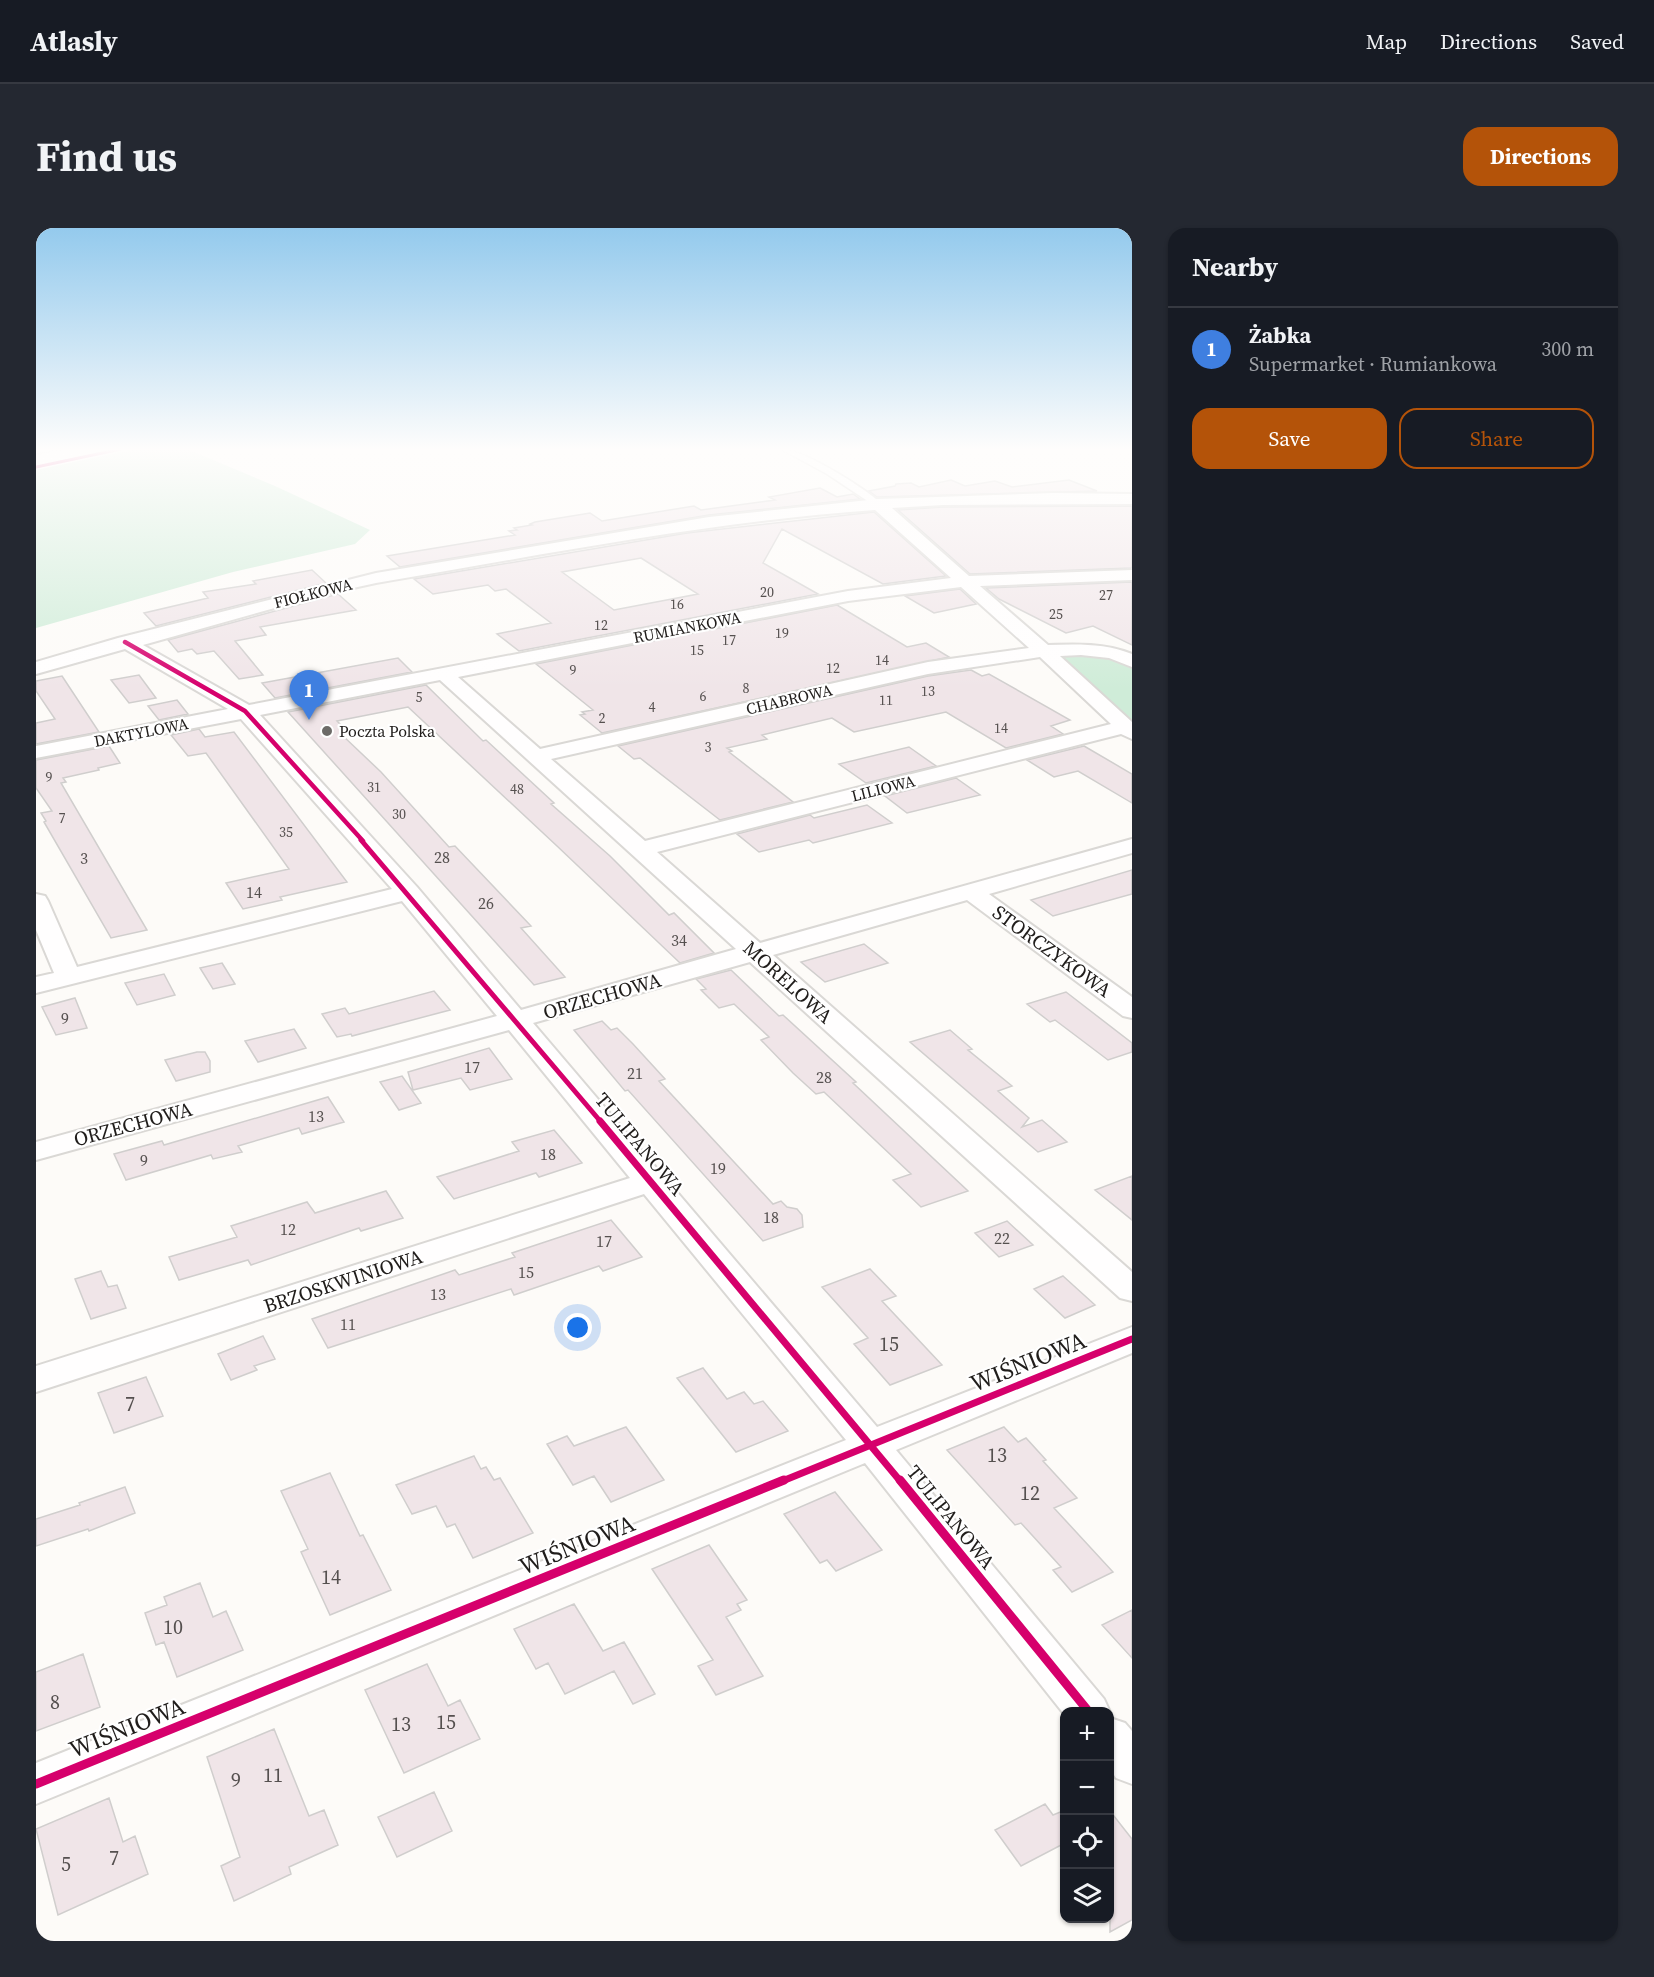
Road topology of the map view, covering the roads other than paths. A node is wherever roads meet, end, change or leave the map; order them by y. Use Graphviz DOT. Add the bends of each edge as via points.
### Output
graph roads {
  1 [pos="669,529"];
  2 [pos="907,529"];
  3 [pos="1132,575"];
  4 [pos="966,581"];
  5 [pos="124,642"];
  6 [pos="1044,651"];
  7 [pos="1132,661"];
  8 [pos="36,668"];
  9 [pos="444,674"];
  10 [pos="245,711"];
  11 [pos="1128,730"];
  12 [pos="36,752"];
  13 [pos="536,756"];
  14 [pos="1132,846"];
  15 [pos="641,849"];
  16 [pos="408,891"];
  17 [pos="971,892"];
  18 [pos="36,901"];
  19 [pos="754,953"];
  20 [pos="69,977"];
  21 [pos="36,985"];
  22 [pos="1132,1010"];
  23 [pos="514,1020"];
  24 [pos="36,1151"];
  25 [pos="650,1182"];
  26 [pos="1132,1290"];
  27 [pos="1132,1339"];
  28 [pos="36,1379"];
  29 [pos="871,1445"];
  30 [pos="1085,1707"];
  31 [pos="1114,1742"];
  32 [pos="1132,1764"];
  33 [pos="36,1784"];
  1 -- 5 [label="street, FIOŁKOWA" via="376,578"];
  2 -- 4 [label="street"];
  3 -- 4 [label="street, RUMIANKOWA"];
  4 -- 6 [label="street"];
  4 -- 9 [label="street, RUMIANKOWA" via="848,596"];
  5 -- 8 [label="street, FIOŁKOWA"];
  5 -- 10 [label="street, TULIPANOWA"];
  6 -- 7 [label="street, CHABROWA" via="1099,650"];
  6 -- 11 [label="street"];
  6 -- 13 [label="street, CHABROWA" via="928,668"];
  9 -- 10 [label="street, RUMIANKOWA"];
  9 -- 13 [label="street, MORELOWA"];
  10 -- 12 [label="street, DAKTYLOWA"];
  10 -- 16 [label="street, TULIPANOWA"];
  11 -- 15 [label="street, LILIOWA"];
  13 -- 15 [label="street, MORELOWA"];
  14 -- 17 [label="street, ORZECHOWA"];
  15 -- 19 [label="street, MORELOWA"];
  16 -- 20 [label="street"];
  16 -- 23 [label="street, TULIPANOWA"];
  17 -- 19 [label="street, ORZECHOWA"];
  17 -- 22 [label="street, STORCZYKOWA"];
  18 -- 20 [label="street"];
  19 -- 23 [label="street, ORZECHOWA"];
  19 -- 26 [label="street, MORELOWA"];
  20 -- 21 [label="street"];
  23 -- 24 [label="street, ORZECHOWA"];
  23 -- 25 [label="street, TULIPANOWA"];
  25 -- 28 [label="street, BRZOSKWINIOWA"];
  25 -- 29 [label="street, TULIPANOWA"];
  27 -- 29 [label="street, WIŚNIOWA"];
  29 -- 30 [label="street, TULIPANOWA"];
  29 -- 33 [label="street, WIŚNIOWA"];
  31 -- 32 [label="street"];
}
